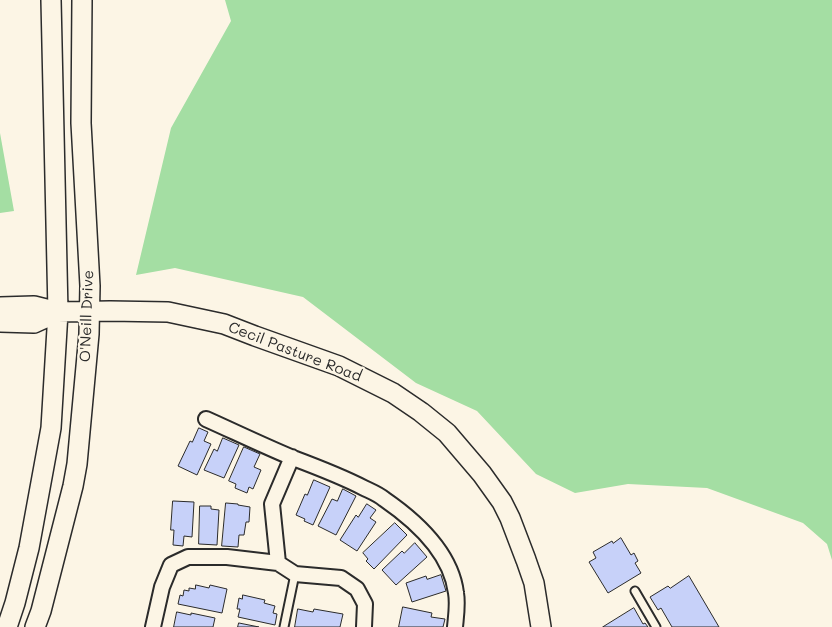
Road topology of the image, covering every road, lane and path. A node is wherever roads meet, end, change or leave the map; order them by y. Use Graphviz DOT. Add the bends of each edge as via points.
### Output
graph roads {
  1 [pos="51,0"];
  2 [pos="82,0"];
  3 [pos="0,307"];
  4 [pos="89,311"];
  5 [pos="58,312"];
  6 [pos="0,322"];
  7 [pos="206,419"];
  8 [pos="292,457"];
  9 [pos="278,563"];
  10 [pos="295,574"];
  11 [pos="635,591"];
  12 [pos="7,627"];
  13 [pos="35,627"];
  14 [pos="153,627"];
  15 [pos="284,627"];
  16 [pos="364,627"];
  17 [pos="455,627"];
  18 [pos="541,627"];
  19 [pos="656,627"];
  1 -- 5 [label="main road, O'Neill Drive"];
  2 -- 4 [label="main road, O'Neill Drive" via="81,124"];
  3 -- 5 [label="main road, Cecil Pasture Road" via="34,306"];
  4 -- 5 [label="main road, Cecil Pasture Road"];
  4 -- 13 [label="main road, O'Neill Drive" via="77,464"];
  4 -- 18 [label="main road, Cecil Pasture Road" via="168,312 224,324 339,366 394,393 447,433 502,502 534,583"];
  5 -- 6 [label="main road, Cecil Pasture Road" via="34,323"];
  5 -- 12 [label="main road, O'Neill Drive" via="51,428 29,548"];
  7 -- 8 [label="street"];
  8 -- 9 [label="street" via="272,504"];
  8 -- 17 [label="street" via="345,478 383,498 431,539 452,574 457,610"];
  9 -- 10 [label="street"];
  9 -- 14 [label="street" via="227,556 188,557 171,565 162,587"];
  10 -- 15 [label="lane"];
  10 -- 16 [label="street" via="341,578 357,589 365,604"];
  11 -- 19 [label="lane"];
}
